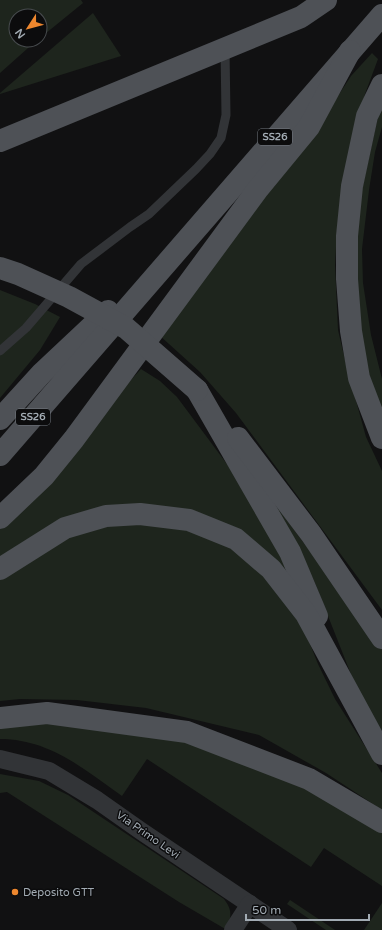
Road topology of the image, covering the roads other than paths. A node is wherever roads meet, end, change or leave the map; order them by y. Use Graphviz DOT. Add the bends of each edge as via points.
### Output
graph roads {
  1 [pos="326,0"];
  2 [pos="382,15"];
  3 [pos="225,49"];
  4 [pos="350,51"];
  5 [pos="382,85"];
  6 [pos="0,141"];
  7 [pos="200,224"];
  8 [pos="0,268"];
  9 [pos="0,351"];
  10 [pos="197,390"];
  11 [pos="0,419"];
  12 [pos="382,438"];
  13 [pos="0,455"];
  14 [pos="0,518"];
  15 [pos="0,569"];
  16 [pos="382,638"];
  17 [pos="346,686"];
  18 [pos="0,718"];
  19 [pos="382,754"];
  20 [pos="0,759"];
  21 [pos="382,822"];
  22 [pos="250,904"];
  23 [pos="234,930"];
  24 [pos="288,930"];
  1 -- 3 [label="main road" via="301,17"];
  2 -- 4 [label="main road, SS26"];
  3 -- 6 [label="main road"];
  3 -- 9 [label="lane" via="226,114 221,138 210,154 149,214 82,264 26,328"];
  4 -- 7 [label="main road, SS26"];
  4 -- 14 [label="main road" via="309,127 258,189 74,440 44,476"];
  5 -- 12 [label="main road" via="367,116 352,186 347,236 347,279 351,331 359,378"];
  7 -- 11 [label="main road" via="42,373"];
  7 -- 13 [label="main road, SS26"];
  8 -- 10 [label="main road, bridge" via="69,297 126,328"];
  10 -- 16 [label="main road" via="259,465"];
  10 -- 17 [label="main road" via="290,552"];
  15 -- 17 [label="main road" via="65,528 106,516 140,514 189,520 236,539 271,569 306,614"];
  17 -- 19 [label="main road"];
  18 -- 21 [label="main road" via="47,713 187,732 309,779"];
  20 -- 22 [label="street, Via Primo Levi" via="49,771 97,800"];
  22 -- 23 [label="street"];
  22 -- 24 [label="street, Via Primo Levi"];
}
